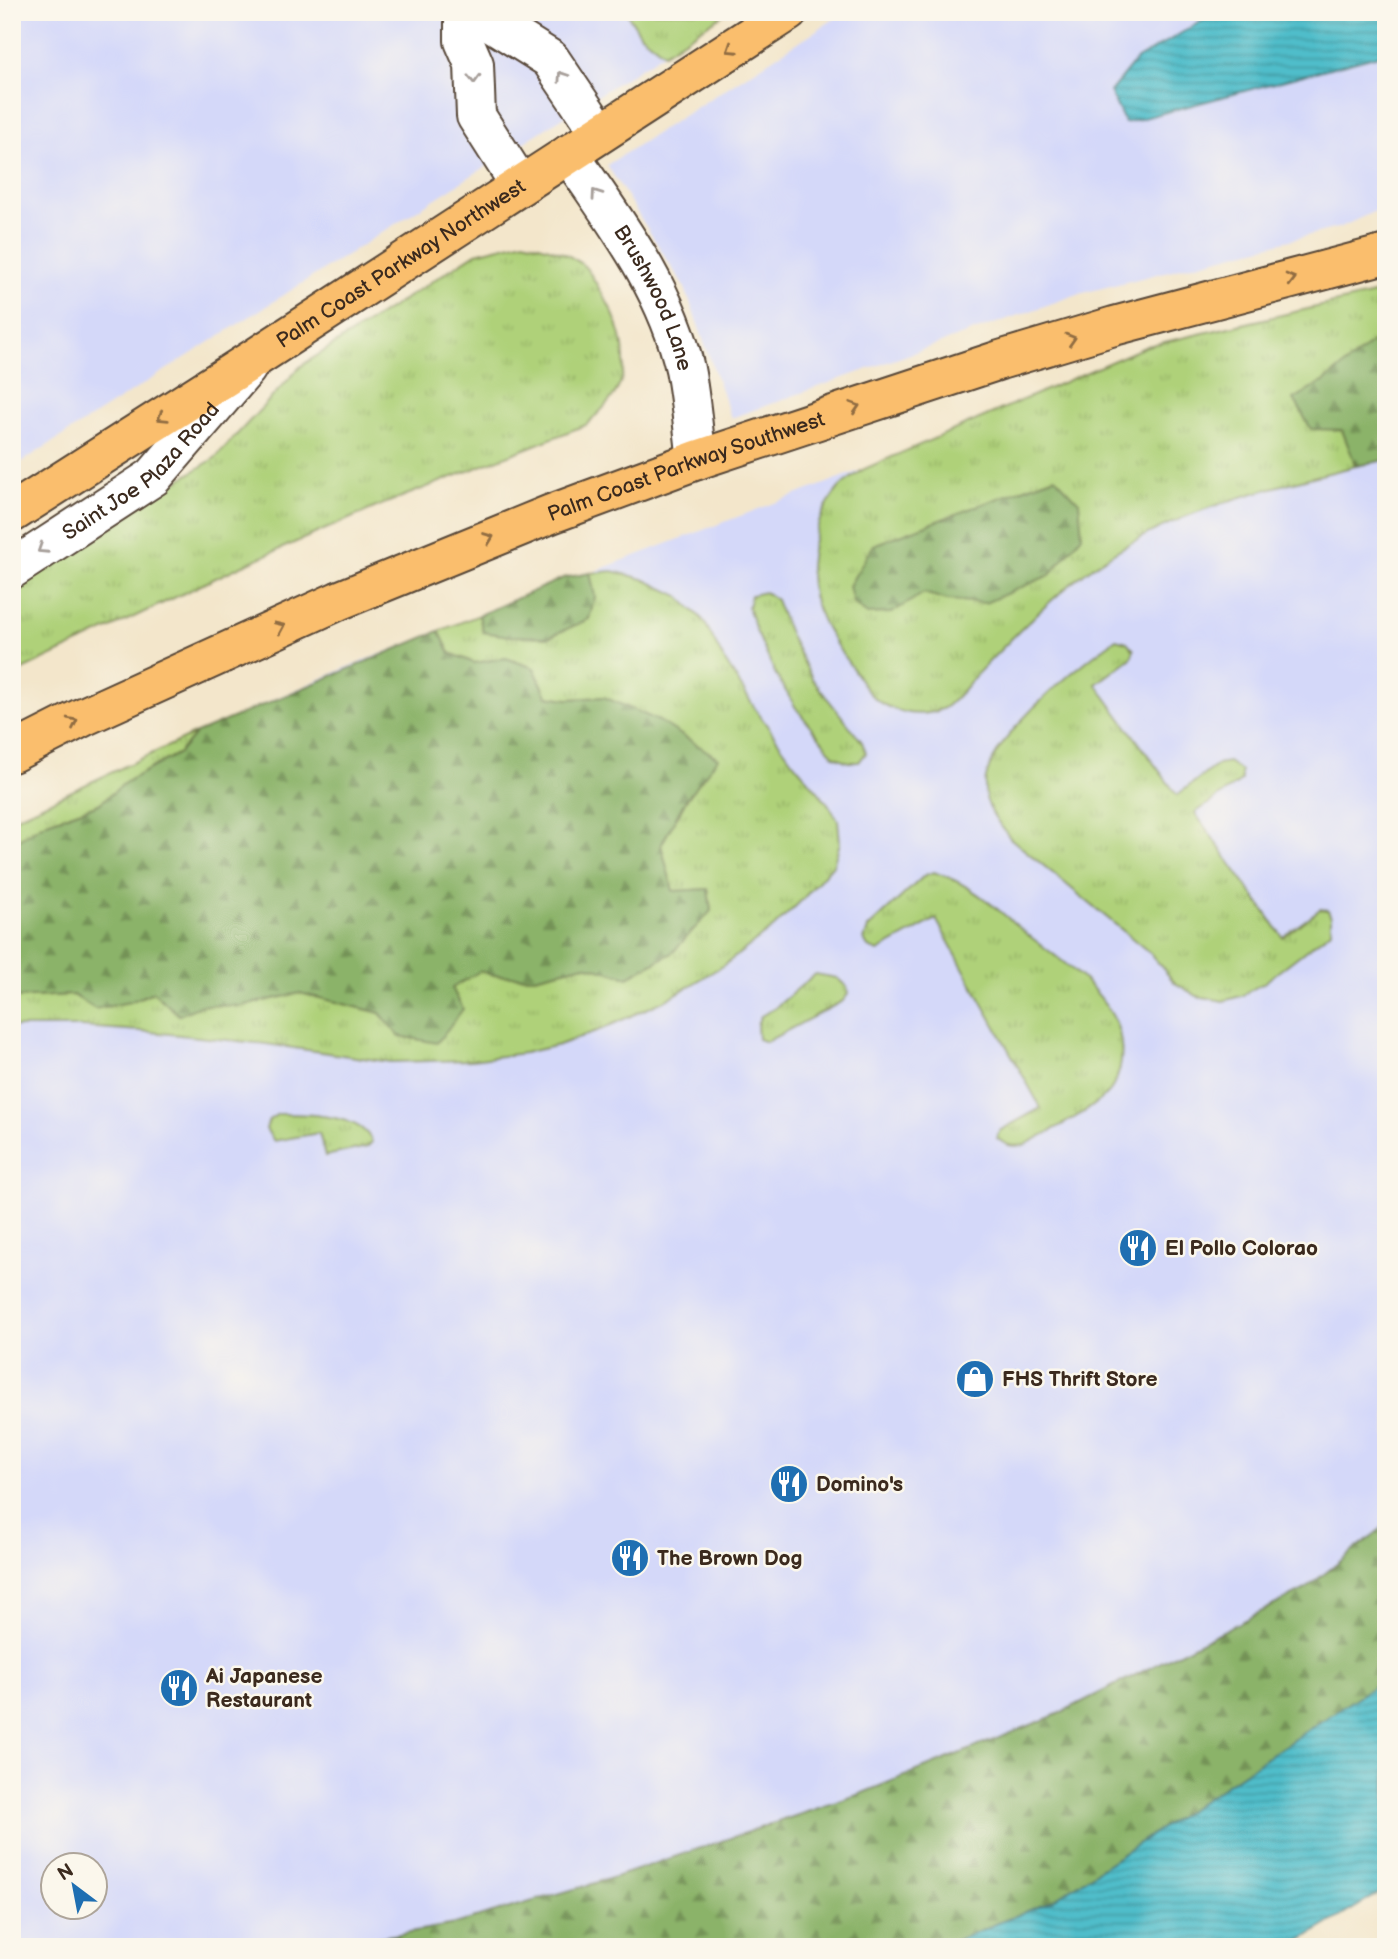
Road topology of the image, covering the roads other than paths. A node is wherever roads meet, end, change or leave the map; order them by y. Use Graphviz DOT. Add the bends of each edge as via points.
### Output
graph roads {
  1 [pos="464,12"];
  2 [pos="475,12"];
  3 [pos="788,12"];
  4 [pos="600,133"];
  5 [pos="569,154"];
  6 [pos="520,185"];
  7 [pos="1386,254"];
  8 [pos="256,358"];
  9 [pos="697,460"];
  10 [pos="12,513"];
  11 [pos="12,569"];
  12 [pos="12,753"];
  1 -- 6 [label="street, one-way" via="464,41 474,64 475,117"];
  4 -- 2 [label="street, one-way" via="550,59"];
  3 -- 4 [label="main road, Palm Coast Parkway Northwest, one-way"];
  4 -- 5 [label="main road, Palm Coast Parkway Northwest"];
  5 -- 6 [label="main road, Palm Coast Parkway Northwest"];
  9 -- 5 [label="street, Brushwood Lane, one-way" via="684,368 662,302 632,246"];
  6 -- 8 [label="main road, Palm Coast Parkway Northwest"];
  9 -- 7 [label="main road, Palm Coast Parkway Southwest, one-way" via="1000,360"];
  8 -- 10 [label="main road, Palm Coast Parkway Northwest, one-way"];
  8 -- 11 [label="street, Saint Joe Plaza Road, one-way" via="153,477"];
  12 -- 9 [label="main road, Palm Coast Parkway Southwest, one-way" via="350,595"];
}
